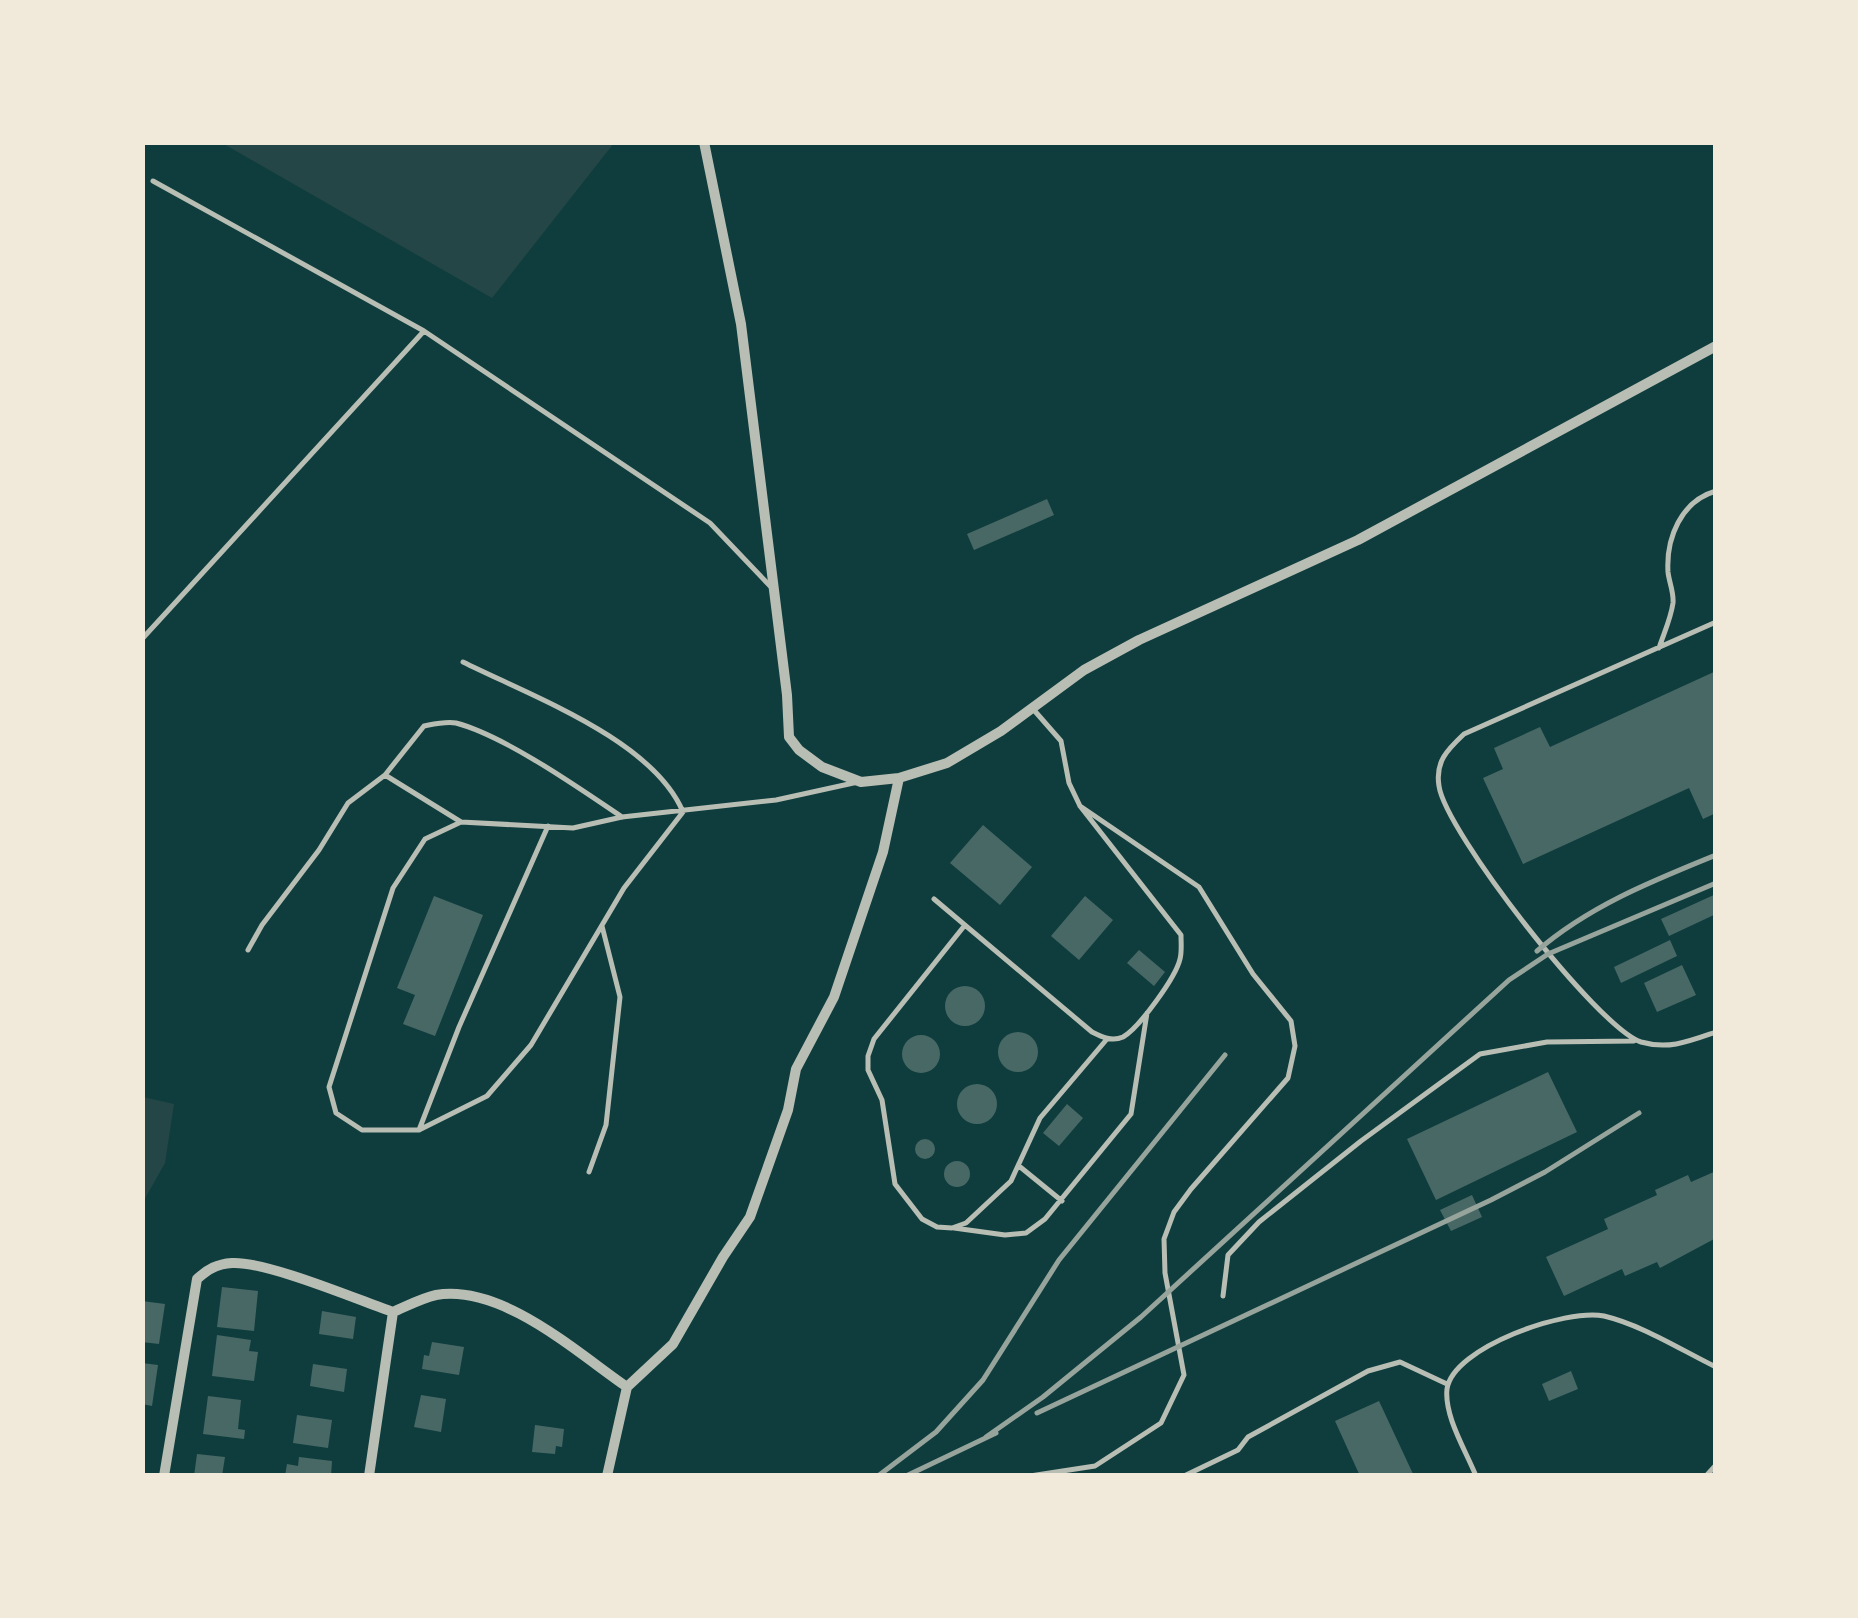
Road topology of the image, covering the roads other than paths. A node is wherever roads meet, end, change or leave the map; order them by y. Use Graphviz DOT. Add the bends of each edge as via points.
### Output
graph roads {
  1 [pos="704,142"];
  2 [pos="153,181"];
  3 [pos="424,331"];
  4 [pos="1716,346"];
  5 [pos="1716,491"];
  6 [pos="774,590"];
  7 [pos="1716,622"];
  8 [pos="142,639"];
  9 [pos="1659,648"];
  10 [pos="463,662"];
  11 [pos="1031,706"];
  12 [pos="385,775"];
  13 [pos="900,778"];
  14 [pos="861,782"];
  15 [pos="1080,806"];
  16 [pos="683,812"];
  17 [pos="622,818"];
  18 [pos="461,822"];
  19 [pos="548,826"];
  20 [pos="934,899"];
  21 [pos="964,925"];
  22 [pos="602,926"];
  23 [pos="248,950"];
  24 [pos="1148,1010"];
  25 [pos="1716,1032"];
  26 [pos="1107,1039"];
  27 [pos="1638,1041"];
  28 [pos="419,1130"];
  29 [pos="1019,1166"];
  30 [pos="589,1172"];
  31 [pos="1062,1200"];
  32 [pos="952,1228"];
  33 [pos="1222,1296"];
  34 [pos="393,1312"];
  35 [pos="1716,1367"];
  36 [pos="1448,1384"];
  37 [pos="627,1387"];
  38 [pos="1716,1465"];
  39 [pos="164,1476"];
  40 [pos="369,1476"];
  41 [pos="606,1476"];
  42 [pos="1030,1476"];
  43 [pos="1184,1476"];
  44 [pos="1476,1476"];
  45 [pos="1706,1476"];
  1 -- 6 [label="street" via="741,324"];
  2 -- 3 [label="lane"];
  3 -- 6 [label="lane" via="710,523"];
  3 -- 8 [label="lane"];
  4 -- 11 [label="street" via="1358,540 1139,640"];
  5 -- 9 [label="lane" via="1686,508 1673,530 1668,574 1674,599"];
  6 -- 14 [label="street" via="789,737 822,767"];
  7 -- 9 [label="lane"];
  9 -- 27 [label="lane" via="1464,734 1443,754 1438,775 1446,808 1520,917 1578,989"];
  10 -- 16 [label="lane" via="635,752 674,791"];
  11 -- 13 [label="street" via="947,763"];
  11 -- 15 [label="lane" via="1061,740"];
  12 -- 17 [label="lane" via="424,726 452,722 572,783"];
  12 -- 18 [label="lane"];
  12 -- 23 [label="lane" via="348,803"];
  13 -- 14 [label="street"];
  13 -- 37 [label="street" via="834,998 796,1069 750,1217 673,1344"];
  14 -- 16 [label="lane"];
  15 -- 24 [label="lane" via="1181,935 1174,974"];
  15 -- 42 [label="lane" via="1199,887 1291,1021 1295,1046 1288,1078 1174,1212 1164,1239 1184,1375 1160,1423 1095,1466"];
  16 -- 17 [label="lane"];
  16 -- 22 [label="lane"];
  17 -- 19 [label="lane"];
  18 -- 19 [label="lane"];
  18 -- 28 [label="lane" via="425,839 393,888 328,1087 336,1113 362,1130"];
  19 -- 28 [label="lane"];
  20 -- 21 [label="lane"];
  21 -- 26 [label="lane"];
  21 -- 32 [label="lane" via="874,1039 868,1056 894,1184 922,1219"];
  22 -- 28 [label="lane" via="530,1045 486,1096"];
  22 -- 30 [label="lane" via="620,997 606,1126"];
  24 -- 26 [label="lane" via="1121,1038"];
  24 -- 31 [label="lane" via="1131,1114"];
  25 -- 27 [label="lane" via="1682,1044"];
  26 -- 29 [label="lane" via="1040,1118"];
  27 -- 33 [label="lane" via="1547,1042 1480,1054 1259,1222 1228,1255"];
  29 -- 31 [label="lane"];
  29 -- 32 [label="lane" via="966,1224"];
  31 -- 32 [label="lane" via="1026,1232"];
  34 -- 37 [label="street" via="432,1296 478,1298 519,1312"];
  34 -- 39 [label="street" via="271,1270 235,1262 210,1267 196,1279"];
  34 -- 40 [label="street"];
  35 -- 36 [label="lane" via="1605,1316 1576,1314 1482,1350"];
  36 -- 43 [label="lane" via="1400,1362 1368,1371"];
  36 -- 44 [label="lane" via="1446,1401"];
  37 -- 41 [label="street"];
  38 -- 45 [label="lane"];
}
